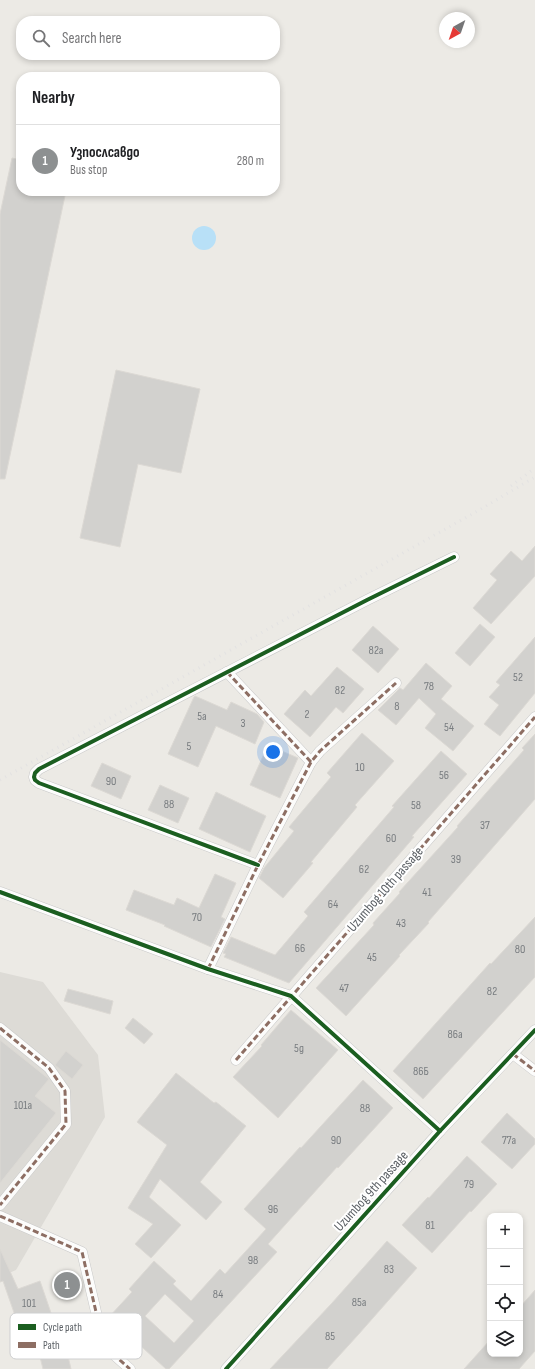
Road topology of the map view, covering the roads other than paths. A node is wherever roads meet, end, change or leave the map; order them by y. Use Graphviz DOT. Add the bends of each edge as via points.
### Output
graph roads {
  1 [pos="454,557"];
  2 [pos="227,672"];
  3 [pos="396,683"];
  4 [pos="535,718"];
  5 [pos="311,762"];
  6 [pos="258,865"];
  7 [pos="0,892"];
  8 [pos="208,969"];
  9 [pos="291,996"];
  10 [pos="0,1028"];
  11 [pos="535,1030"];
  12 [pos="513,1054"];
  13 [pos="236,1060"];
  14 [pos="535,1072"];
  15 [pos="440,1131"];
  16 [pos="0,1205"];
  17 [pos="0,1216"];
  18 [pos="96,1313"];
  19 [pos="119,1359"];
  20 [pos="130,1369"];
  21 [pos="226,1369"];
  1 -- 2 [label="street"];
  2 -- 5 [label="street"];
  2 -- 6 [label="street" via="39,769 34,777 39,783"];
  3 -- 5 [label="street"];
  4 -- 9 [label="street, Uzumbog 10th passage"];
  5 -- 6 [label="street"];
  6 -- 8 [label="street"];
  7 -- 8 [label="street"];
  8 -- 9 [label="street"];
  9 -- 13 [label="street, Uzumbog 10th passage"];
  9 -- 15 [label="street"];
  10 -- 16 [label="street" via="50,1068 65,1091 66,1124"];
  11 -- 12 [label="street, Uzumbog 9th passage"];
  12 -- 14 [label="street"];
  12 -- 15 [label="street, Uzumbog 9th passage"];
  15 -- 21 [label="street, Uzumbog 9th passage"];
  17 -- 18 [label="street" via="82,1252"];
  19 -- 20 [label="street"];
}
